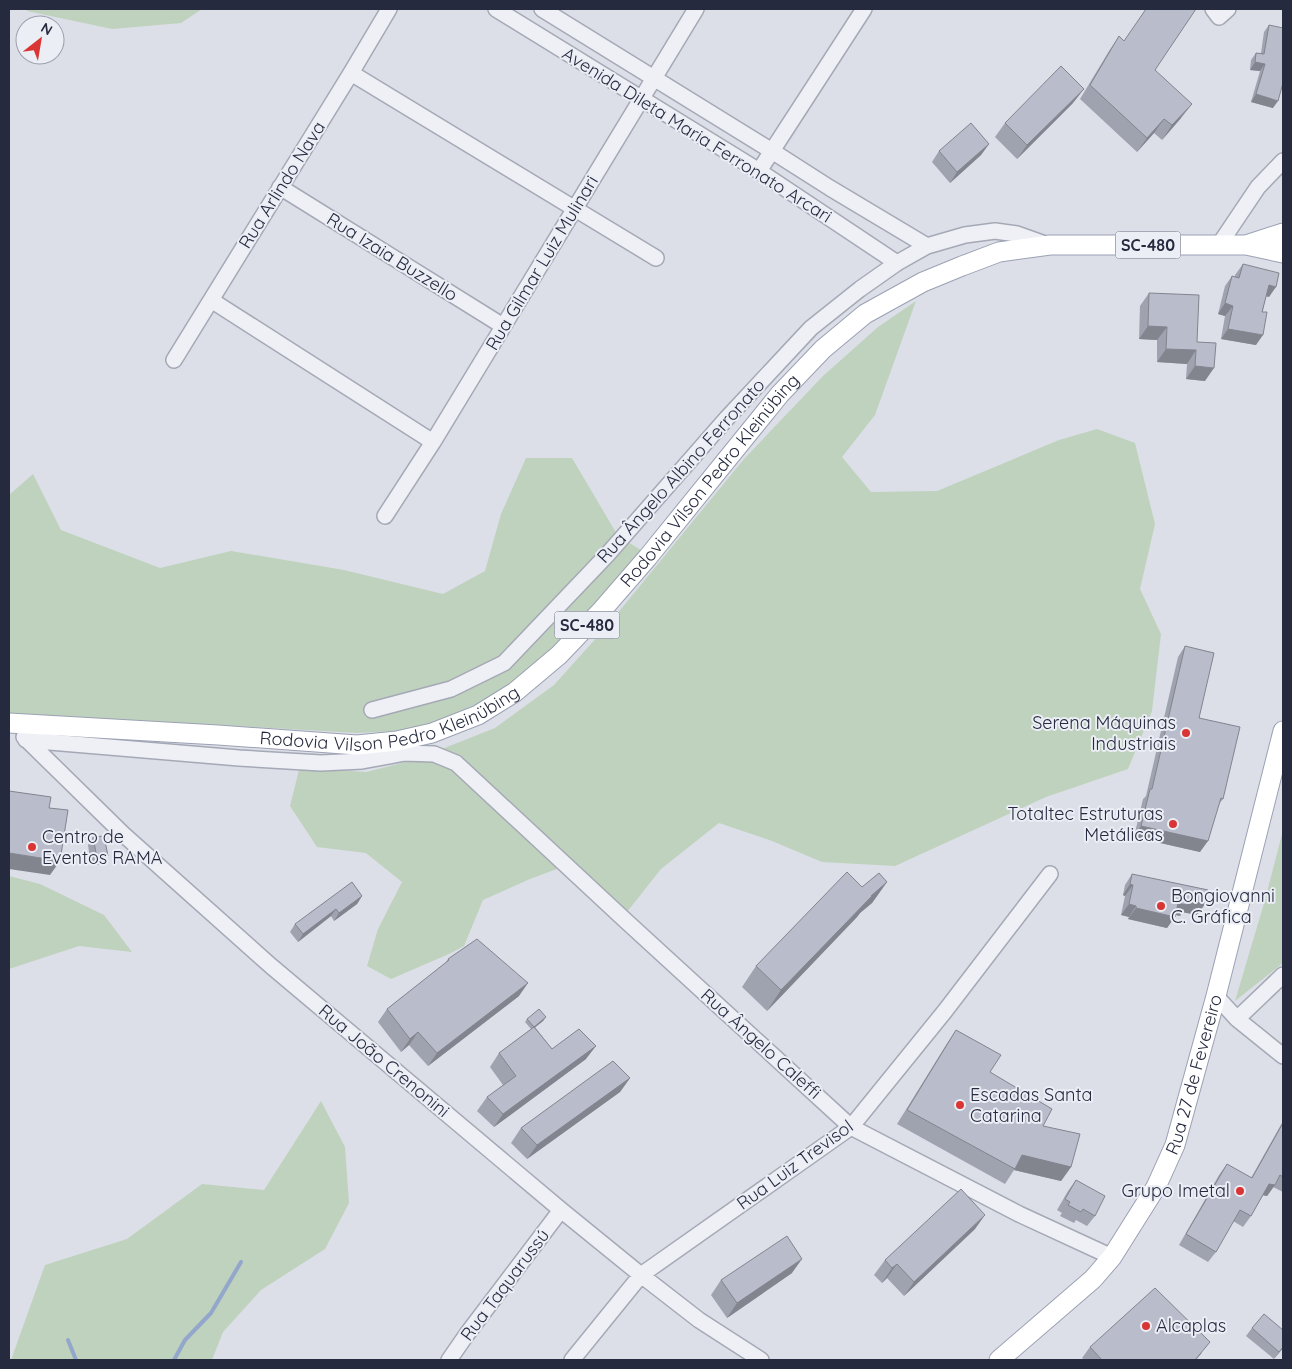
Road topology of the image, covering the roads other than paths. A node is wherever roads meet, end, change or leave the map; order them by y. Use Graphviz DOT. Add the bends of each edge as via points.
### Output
graph roads {
  1 [pos="389,9"];
  2 [pos="496,9"];
  3 [pos="542,9"];
  4 [pos="696,9"];
  5 [pos="864,9"];
  6 [pos="1213,9"];
  7 [pos="1228,9"];
  8 [pos="351,73"];
  9 [pos="654,78"];
  10 [pos="642,99"];
  11 [pos="772,151"];
  12 [pos="1283,161"];
  13 [pos="759,171"];
  14 [pos="280,187"];
  15 [pos="574,209"];
  16 [pos="1283,234"];
  17 [pos="1050,245"];
  18 [pos="1219,245"];
  19 [pos="1246,245"];
  20 [pos="927,246"];
  21 [pos="1282,253"];
  22 [pos="656,258"];
  23 [pos="897,263"];
  24 [pos="211,300"];
  25 [pos="503,326"];
  26 [pos="174,360"];
  27 [pos="433,442"];
  28 [pos="385,516"];
  29 [pos="372,710"];
  30 [pos="11,723"];
  31 [pos="1283,731"];
  32 [pos="26,740"];
  33 [pos="1050,874"];
  34 [pos="1283,975"];
  35 [pos="1216,996"];
  36 [pos="1237,1019"];
  37 [pos="1283,1056"];
  38 [pos="851,1127"];
  39 [pos="561,1210"];
  40 [pos="1112,1257"];
  41 [pos="641,1275"];
  42 [pos="449,1360"];
  43 [pos="572,1360"];
  44 [pos="761,1360"];
  45 [pos="999,1360"];
  1 -- 8 [label="street, Rua Arlindo Nava"];
  2 -- 10 [label="street, Avenida Dileta Maria Ferronato Arcari"];
  3 -- 9 [label="street, Avenida Dileta Maria Ferronato Arcari"];
  4 -- 9 [label="street, Rua Gilmar Luiz Mulinari"];
  5 -- 11 [label="street"];
  6 -- 7 [label="street" via="1219,17"];
  8 -- 14 [label="street, Rua Arlindo Nava"];
  8 -- 15 [label="street"];
  9 -- 10 [label="street, Rua Gilmar Luiz Mulinari"];
  9 -- 11 [label="street, Avenida Dileta Maria Ferronato Arcari"];
  10 -- 13 [label="street, Avenida Dileta Maria Ferronato Arcari"];
  10 -- 15 [label="street, Rua Gilmar Luiz Mulinari"];
  11 -- 13 [label="street"];
  11 -- 20 [label="street, Avenida Dileta Maria Ferronato Arcari"];
  12 -- 18 [label="street" via="1258,187"];
  13 -- 23 [label="street, Avenida Dileta Maria Ferronato Arcari"];
  14 -- 24 [label="street, Rua Arlindo Nava"];
  14 -- 25 [label="street, Rua Izaia Buzzello"];
  15 -- 22 [label="street"];
  15 -- 25 [label="street, Rua Gilmar Luiz Mulinari"];
  16 -- 19 [label="main road"];
  17 -- 18 [label="main road, Rodovia Vilson Pedro Kleinübing / SC-480"];
  17 -- 20 [label="street, Rua Ângelo Albino Ferronato" via="1017,234 995,231 965,235"];
  17 -- 30 [label="main road, Rodovia Vilson Pedro Kleinübing / SC-480" via="999,252 923,282 865,314 823,350 780,394 648,557 559,655 515,692 478,714 432,733 357,745"];
  18 -- 19 [label="main road, Rodovia Vilson Pedro Kleinübing / SC-480"];
  19 -- 21 [label="main road, Rodovia Vilson Pedro Kleinübing / SC-480"];
  20 -- 23 [label="street, Rua Ângelo Albino Ferronato"];
  23 -- 29 [label="street, Rua Ângelo Albino Ferronato" via="811,328 607,555 504,663 451,689"];
  24 -- 26 [label="street, Rua Arlindo Nava"];
  24 -- 27 [label="street"];
  25 -- 27 [label="street, Rua Gilmar Luiz Mulinari"];
  27 -- 28 [label="street, Rua Gilmar Luiz Mulinari"];
  30 -- 32 [label="street, Rua João Crenonini"];
  31 -- 35 [label="main road, Rua 27 de Fevereiro"];
  32 -- 38 [label="street, Rua Ângelo Caleffi" via="321,763 362,761 405,753 434,754 456,764"];
  32 -- 39 [label="street, Rua João Crenonini" via="123,834 271,966"];
  33 -- 38 [label="street, Rua Luiz Trevisol"];
  34 -- 36 [label="street"];
  35 -- 36 [label="street"];
  35 -- 40 [label="main road, Rua 27 de Fevereiro" via="1175,1145 1156,1187"];
  36 -- 37 [label="street"];
  38 -- 40 [label="street, Rua Ângelo Caleffi" via="1019,1214"];
  38 -- 41 [label="street, Rua Luiz Trevisol"];
  39 -- 41 [label="street, Rua João Crenonini"];
  39 -- 42 [label="street, Rua Taquarussú"];
  40 -- 45 [label="main road, Rua 27 de Fevereiro" via="1092,1280"];
  41 -- 43 [label="street, Rua Luiz Trevisol"];
  41 -- 44 [label="street, Rua João Crenonini" via="699,1320"];
}
